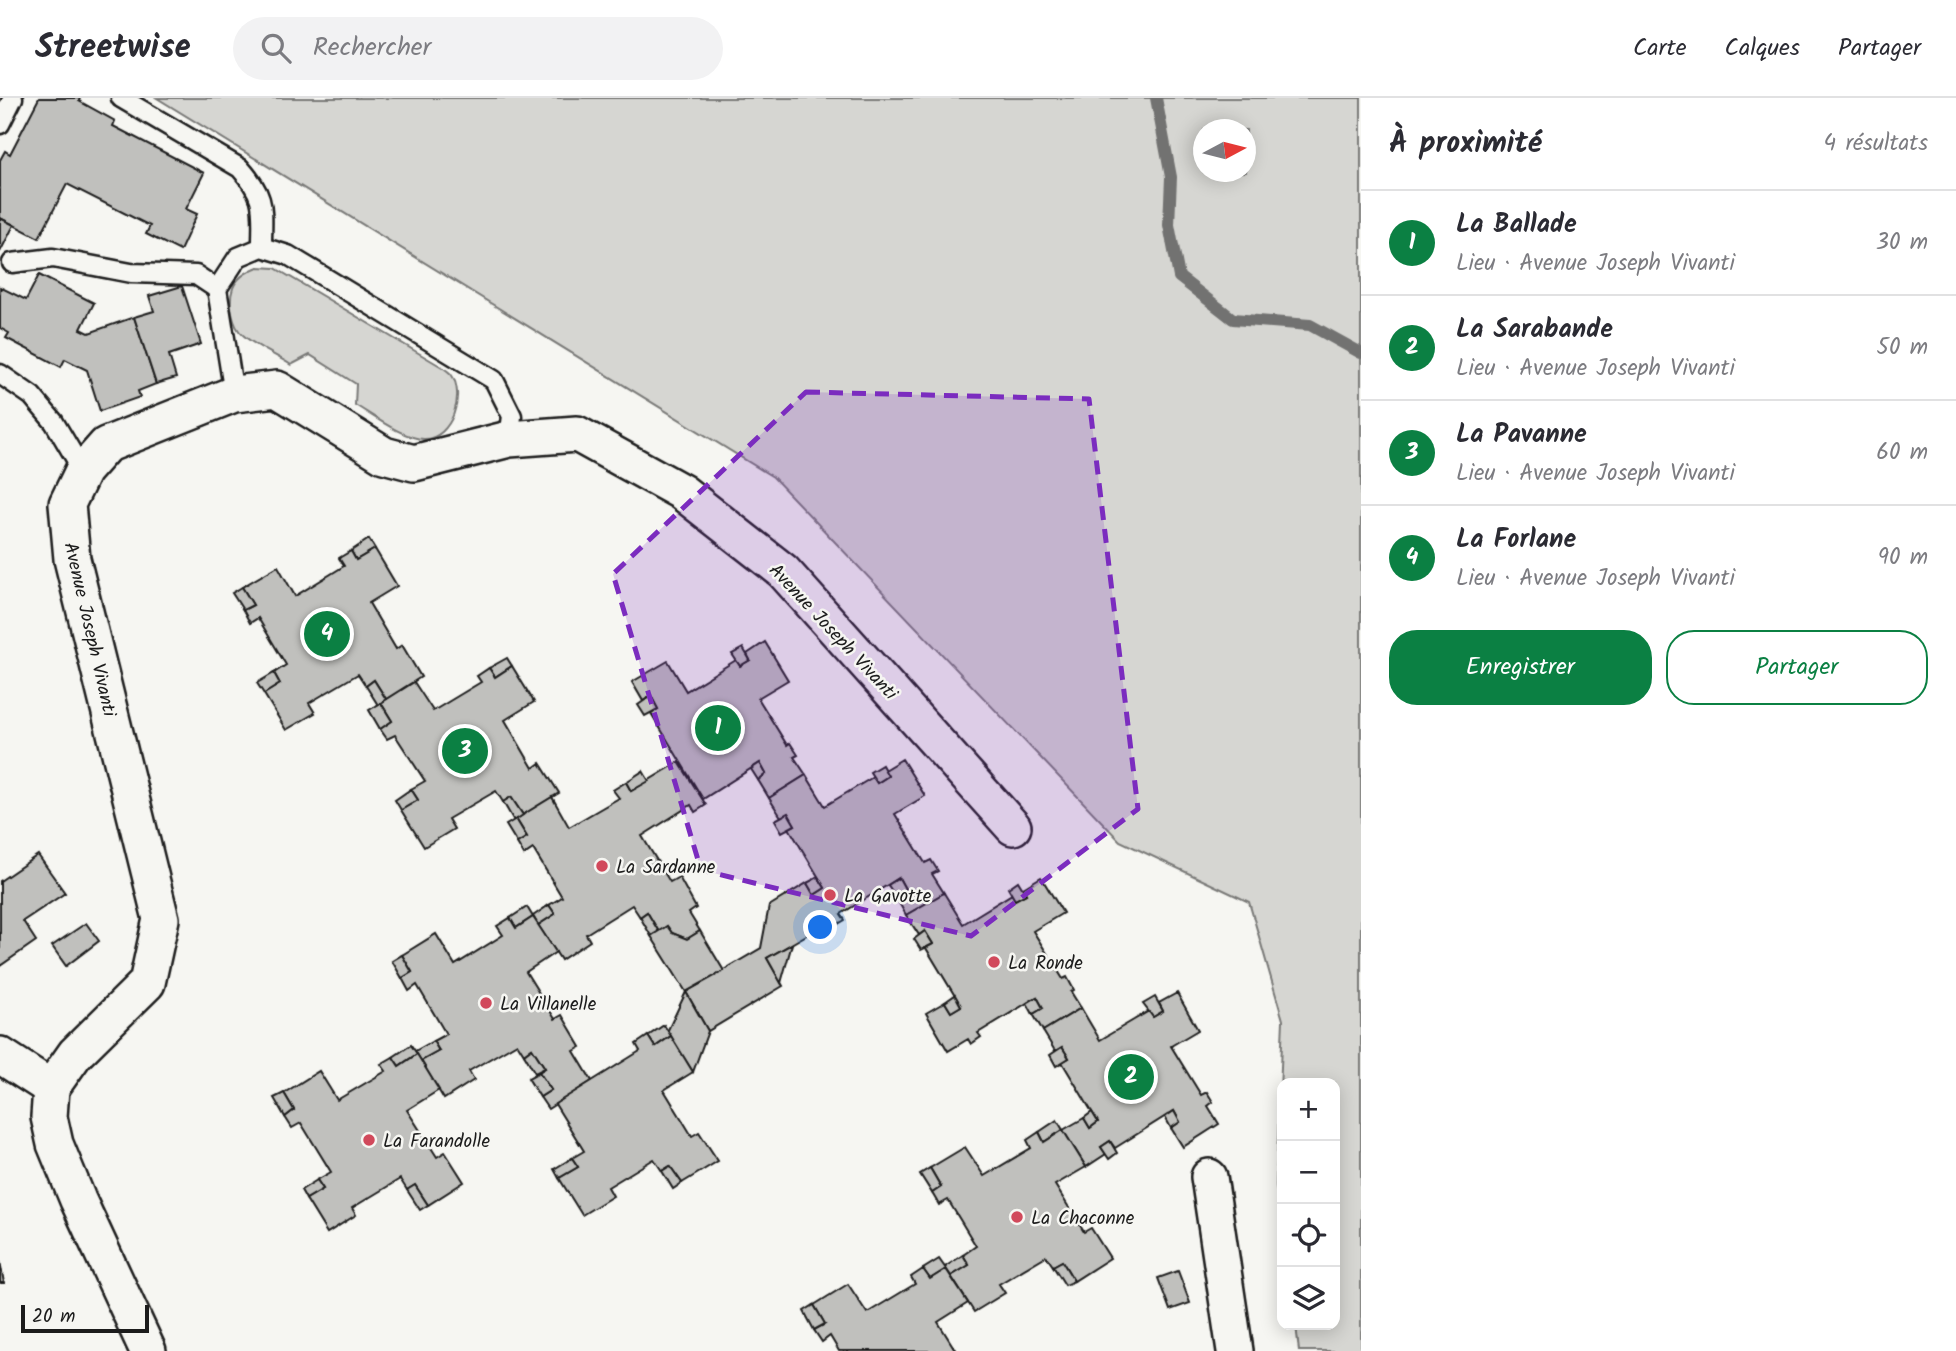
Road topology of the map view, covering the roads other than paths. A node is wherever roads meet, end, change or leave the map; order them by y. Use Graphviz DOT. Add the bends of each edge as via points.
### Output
graph roads {
  1 [pos="13,98"];
  2 [pos="121,98"];
  3 [pos="0,124"];
  4 [pos="262,247"];
  5 [pos="12,263"];
  6 [pos="217,289"];
  7 [pos="0,374"];
  8 [pos="234,394"];
  9 [pos="509,439"];
  10 [pos="83,471"];
  11 [pos="1013,827"];
  12 [pos="0,1055"];
  13 [pos="51,1088"];
  14 [pos="1209,1177"];
  15 [pos="148,1351"];
  16 [pos="1235,1351"];
  1 -- 3 [label="lane"];
  2 -- 4 [label="lane" via="240,168 256,185 262,207"];
  4 -- 6 [label="lane" via="238,257"];
  4 -- 9 [label="lane" via="288,255 494,380 512,416"];
  5 -- 6 [label="lane" via="53,258 131,272 196,275"];
  6 -- 8 [label="lane"];
  7 -- 10 [label="lane" via="32,396 54,422"];
  8 -- 9 [label="street, Avenue Joseph Vivanti" via="277,390 384,455 415,463"];
  8 -- 10 [label="street, Avenue Joseph Vivanti" via="106,445"];
  9 -- 11 [label="street, Avenue Joseph Vivanti" via="578,434 682,492 783,571"];
  10 -- 13 [label="street, Avenue Joseph Vivanti" via="67,504 72,559 161,919 147,983 75,1054"];
  12 -- 13 [label="street"];
  13 -- 15 [label="street" via="49,1117 55,1144"];
  14 -- 16 [label="street"];
}
